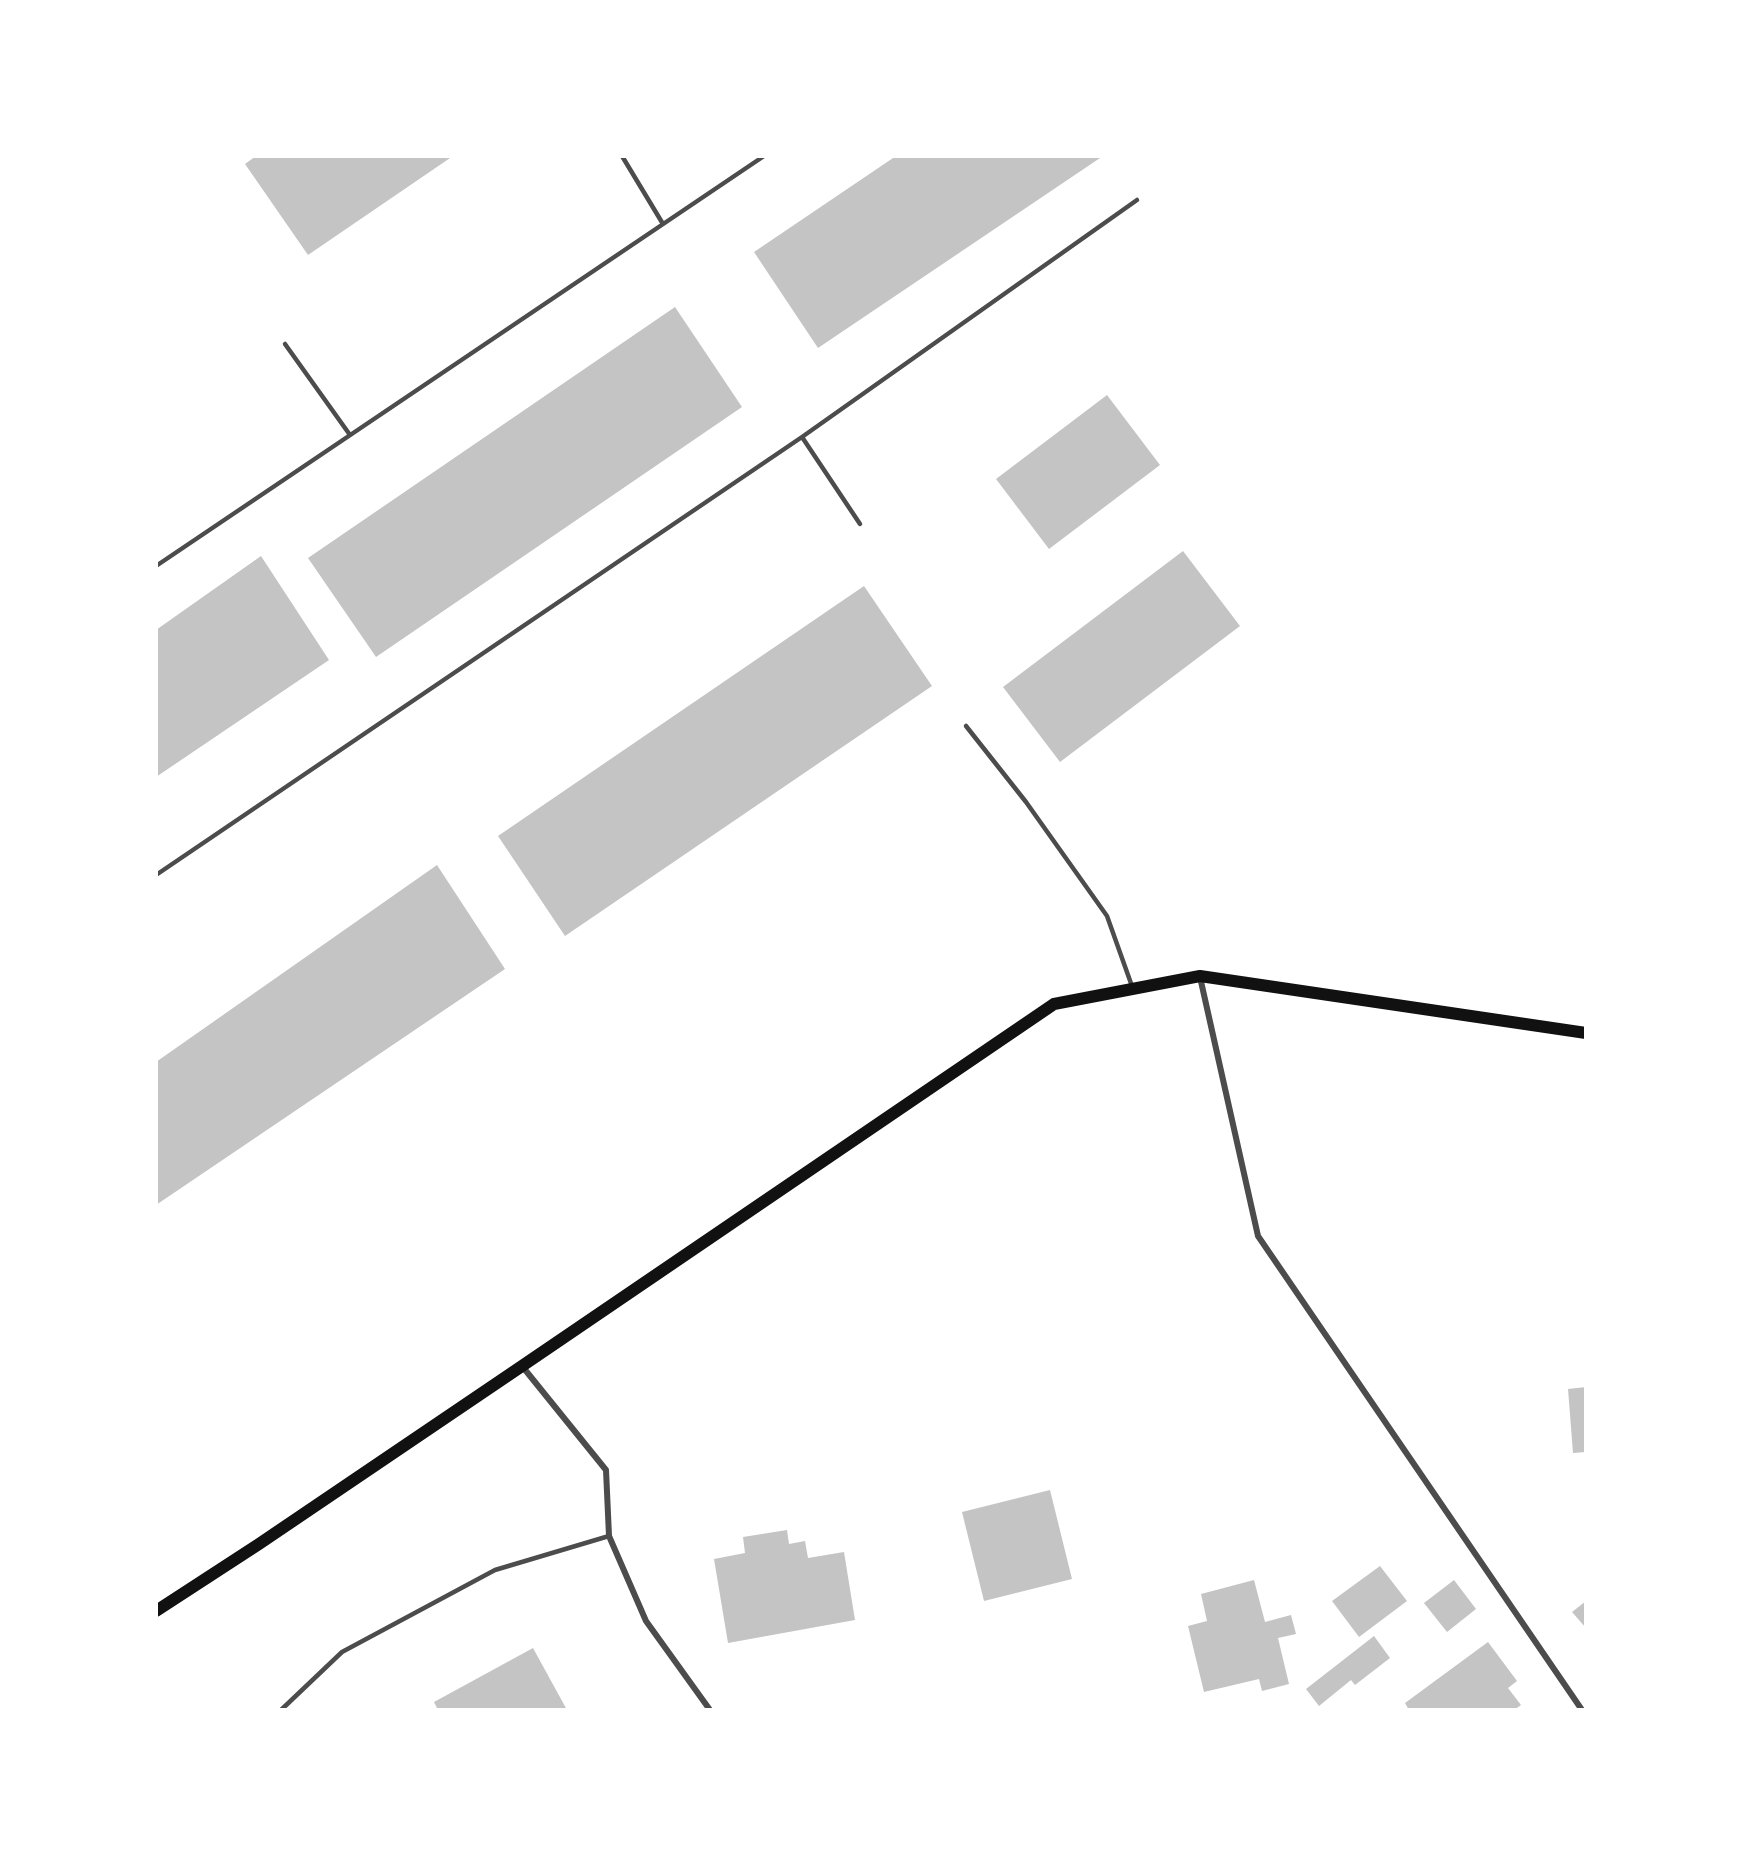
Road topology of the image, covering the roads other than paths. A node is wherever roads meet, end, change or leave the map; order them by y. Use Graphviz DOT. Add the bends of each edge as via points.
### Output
graph roads {
  1 [pos="622,156"];
  2 [pos="764,156"];
  3 [pos="1137,200"];
  4 [pos="663,224"];
  5 [pos="285,344"];
  6 [pos="350,435"];
  7 [pos="802,437"];
  8 [pos="860,524"];
  9 [pos="156,567"];
  10 [pos="966,726"];
  11 [pos="156,875"];
  12 [pos="1200,976"];
  13 [pos="1132,989"];
  14 [pos="1586,1033"];
  15 [pos="522,1366"];
  16 [pos="609,1536"];
  17 [pos="156,1611"];
  18 [pos="281,1710"];
  19 [pos="710,1710"];
  20 [pos="1582,1710"];
  1 -- 4 [label="lane"];
  2 -- 4 [label="lane"];
  3 -- 7 [label="lane"];
  4 -- 6 [label="lane"];
  5 -- 6 [label="lane"];
  6 -- 9 [label="lane"];
  7 -- 8 [label="lane"];
  7 -- 11 [label="lane"];
  10 -- 13 [label="lane" via="1107,915"];
  12 -- 13 [label="main road"];
  12 -- 14 [label="main road"];
  12 -- 20 [label="street" via="1258,1236"];
  13 -- 15 [label="main road" via="1054,1004"];
  15 -- 16 [label="street" via="606,1470"];
  15 -- 17 [label="main road"];
  16 -- 18 [label="lane" via="495,1570 342,1652"];
  16 -- 19 [label="street" via="646,1621"];
}
